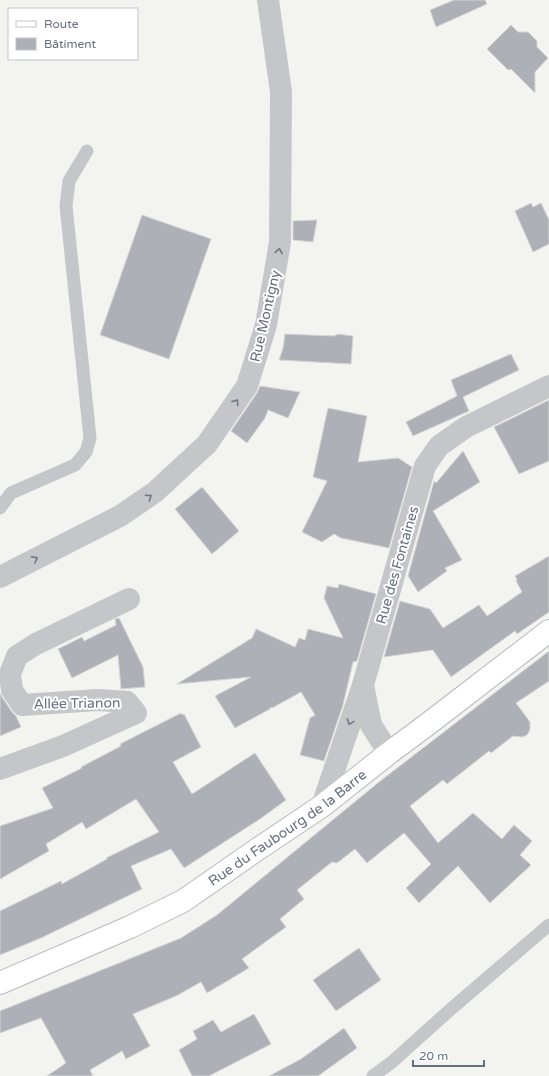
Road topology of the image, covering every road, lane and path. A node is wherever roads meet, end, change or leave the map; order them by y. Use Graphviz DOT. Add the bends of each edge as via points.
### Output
graph roads {
  1 [pos="268,0"];
  2 [pos="87,151"];
  3 [pos="549,386"];
  4 [pos="0,508"];
  5 [pos="0,577"];
  6 [pos="129,599"];
  7 [pos="549,631"];
  8 [pos="363,685"];
  9 [pos="389,752"];
  10 [pos="0,769"];
  11 [pos="322,806"];
  12 [pos="549,925"];
  13 [pos="0,983"];
  14 [pos="373,1076"];
  5 -- 1 [label="street, Rue Montigny, one-way" via="120,516 155,492 207,444 247,386 266,325 280,242 282,92"];
  2 -- 4 [label="lane" via="69,182 66,206 90,438 86,452 75,465 11,493"];
  3 -- 8 [label="street, Rue des Fontaines" via="466,427 439,446 425,466"];
  6 -- 10 [label="street, Allée Trianon" via="36,644 17,656 10,674 12,690 22,705 98,700 127,702 136,713 63,746"];
  7 -- 9 [label="main road, Rue du Faubourg de la Barre"];
  8 -- 9 [label="street" via="371,725"];
  8 -- 11 [label="street, Rue des Fontaines, one-way"];
  9 -- 11 [label="main road, Rue du Faubourg de la Barre"];
  11 -- 13 [label="main road, Rue du Faubourg de la Barre" via="183,901 130,927"];
  12 -- 14 [label="lane"];
}
